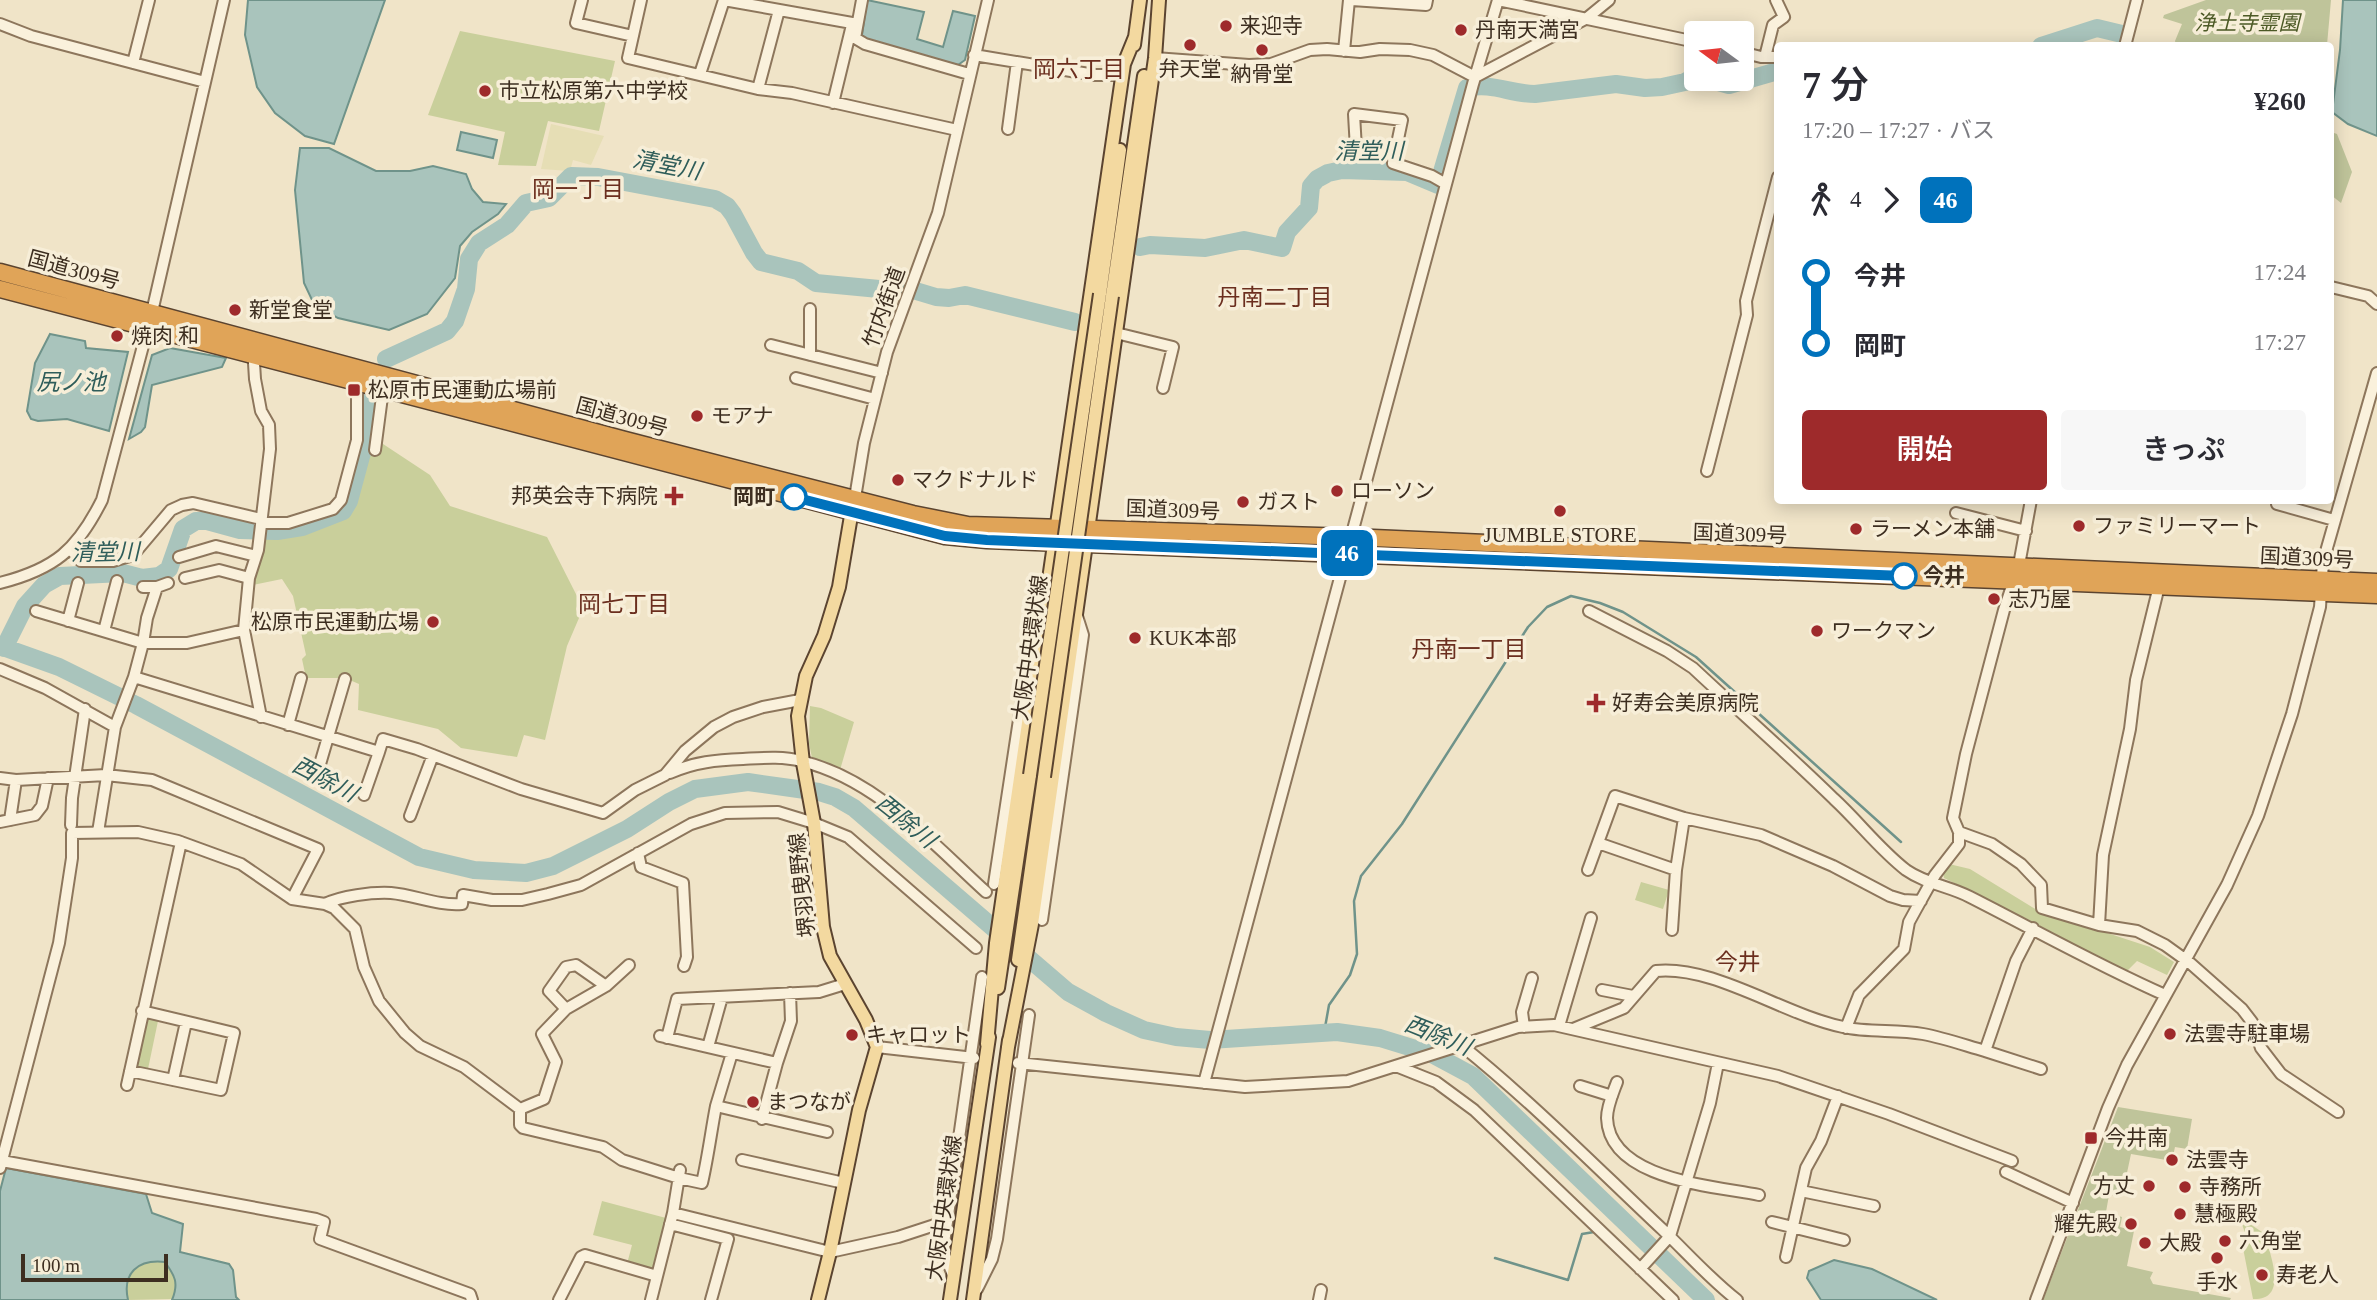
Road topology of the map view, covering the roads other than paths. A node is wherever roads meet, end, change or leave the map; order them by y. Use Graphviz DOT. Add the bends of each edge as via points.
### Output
graph roads {
  1 [pos="149,0"];
  2 [pos="224,0"];
  3 [pos="582,0"];
  4 [pos="641,0"];
  5 [pos="861,0"];
  6 [pos="988,0"];
  7 [pos="1140,0"];
  8 [pos="1158,0"];
  9 [pos="1351,0"];
  10 [pos="1427,0"];
  11 [pos="1498,0"];
  12 [pos="1609,0"];
  13 [pos="1776,0"];
  14 [pos="2137,0"];
  15 [pos="779,10"];
  16 [pos="1587,18"];
  17 [pos="852,23"];
  18 [pos="0,24"];
  19 [pos="632,36"];
  20 [pos="1135,37"];
  21 [pos="1684,39"];
  22 [pos="2126,42"];
  23 [pos="1344,51"];
  24 [pos="974,55"];
  25 [pos="1754,55"];
  26 [pos="1765,57"];
  27 [pos="1774,57"];
  28 [pos="1155,58"];
  29 [pos="1017,62"];
  30 [pos="133,63"];
  31 [pos="700,74"];
  32 [pos="969,74"];
  33 [pos="1122,75"];
  34 [pos="205,82"];
  35 [pos="1473,84"];
  36 [pos="758,89"];
  37 [pos="833,103"];
  38 [pos="1008,128"];
  39 [pos="957,130"];
  40 [pos="1395,152"];
  41 [pos="1445,183"];
  42 [pos="1774,192"];
  43 [pos="0,272"];
  44 [pos="2334,288"];
  45 [pos="0,289"];
  46 [pos="1106,295"];
  47 [pos="2377,304"];
  48 [pos="810,309"];
  49 [pos="150,320"];
  50 [pos="1116,333"];
  51 [pos="771,345"];
  52 [pos="258,348"];
  53 [pos="810,355"];
  54 [pos="882,373"];
  55 [pos="2377,373"];
  56 [pos="796,378"];
  57 [pos="357,383"];
  58 [pos="1163,388"];
  59 [pos="383,389"];
  60 [pos="875,399"];
  61 [pos="375,450"];
  62 [pos="1707,471"];
  63 [pos="2030,504"];
  64 [pos="2277,504"];
  65 [pos="853,505"];
  66 [pos="1956,513"];
  67 [pos="2334,520"];
  68 [pos="261,522"];
  69 [pos="2026,531"];
  70 [pos="1054,534"];
  71 [pos="1088,535"];
  72 [pos="1351,537"];
  73 [pos="71,550"];
  74 [pos="257,553"];
  75 [pos="1346,553"];
  76 [pos="179,557"];
  77 [pos="2016,572"];
  78 [pos="185,578"];
  79 [pos="249,578"];
  80 [pos="117,581"];
  81 [pos="2377,582"];
  82 [pos="0,583"];
  83 [pos="78,583"];
  84 [pos="2159,586"];
  85 [pos="2322,586"];
  86 [pos="143,587"];
  87 [pos="2377,595"];
  88 [pos="36,611"];
  89 [pos="1589,611"];
  90 [pos="1076,614"];
  91 [pos="68,621"];
  92 [pos="1042,628"];
  93 [pos="244,630"];
  94 [pos="104,631"];
  95 [pos="144,643"];
  96 [pos="0,669"];
  97 [pos="301,678"];
  98 [pos="133,679"];
  99 [pos="345,679"];
  100 [pos="800,700"];
  101 [pos="85,709"];
  102 [pos="261,717"];
  103 [pos="116,725"];
  104 [pos="288,725"];
  105 [pos="328,737"];
  106 [pos="379,752"];
  107 [pos="433,755"];
  108 [pos="803,764"];
  109 [pos="318,771"];
  110 [pos="106,775"];
  111 [pos="664,775"];
  112 [pos="1037,776"];
  113 [pos="77,777"];
  114 [pos="0,778"];
  115 [pos="48,778"];
  116 [pos="16,780"];
  117 [pos="363,795"];
  118 [pos="410,816"];
  119 [pos="1684,818"];
  120 [pos="814,820"];
  121 [pos="5,821"];
  122 [pos="71,825"];
  123 [pos="98,832"];
  124 [pos="1959,832"];
  125 [pos="181,842"];
  126 [pos="1598,843"];
  127 [pos="638,853"];
  128 [pos="1588,870"];
  129 [pos="1675,870"];
  130 [pos="1931,883"];
  131 [pos="292,899"];
  132 [pos="1920,901"];
  133 [pos="325,904"];
  134 [pos="1005,915"];
  135 [pos="1591,918"];
  136 [pos="1042,920"];
  137 [pos="2099,925"];
  138 [pos="2033,928"];
  139 [pos="1672,930"];
  140 [pos="1026,933"];
  141 [pos="976,948"];
  142 [pos="2186,960"];
  143 [pos="629,965"];
  144 [pos="684,966"];
  145 [pos="982,977"];
  146 [pos="1532,978"];
  147 [pos="845,984"];
  148 [pos="606,986"];
  149 [pos="1602,990"];
  150 [pos="790,993"];
  151 [pos="2165,995"];
  152 [pos="1633,996"];
  153 [pos="722,997"];
  154 [pos="566,1009"];
  155 [pos="142,1011"];
  156 [pos="1029,1015"];
  157 [pos="186,1022"];
  158 [pos="1559,1026"];
  159 [pos="1524,1027"];
  160 [pos="1846,1028"];
  161 [pos="1573,1029"];
  162 [pos="1459,1046"];
  163 [pos="708,1047"];
  164 [pos="877,1047"];
  165 [pos="1985,1051"];
  166 [pos="732,1052"];
  167 [pos="971,1058"];
  168 [pos="777,1063"];
  169 [pos="1021,1063"];
  170 [pos="1718,1063"];
  171 [pos="1401,1064"];
  172 [pos="2041,1069"];
  173 [pos="130,1071"];
  174 [pos="173,1080"];
  175 [pos="1617,1082"];
  176 [pos="1204,1083"];
  177 [pos="127,1086"];
  178 [pos="1580,1086"];
  179 [pos="1612,1096"];
  180 [pos="1838,1096"];
  181 [pos="716,1106"];
  182 [pos="520,1109"];
  183 [pos="2338,1112"];
  184 [pos="762,1119"];
  185 [pos="827,1132"];
  186 [pos="742,1160"];
  187 [pos="2012,1161"];
  188 [pos="1,1165"];
  189 [pos="2006,1172"];
  190 [pos="680,1174"];
  191 [pos="1685,1181"];
  192 [pos="844,1183"];
  193 [pos="1801,1191"];
  194 [pos="1759,1195"];
  195 [pos="2073,1203"];
  196 [pos="1874,1206"];
  197 [pos="671,1218"];
  198 [pos="947,1220"];
  199 [pos="1772,1222"];
  200 [pos="1793,1226"];
  201 [pos="1668,1238"];
  202 [pos="1844,1240"];
  203 [pos="830,1252"];
  204 [pos="1786,1257"];
  205 [pos="1642,1266"];
  206 [pos="953,1275"];
  207 [pos="657,1276"];
  208 [pos="973,1298"];
  209 [pos="472,1300"];
  210 [pos="559,1300"];
  211 [pos="651,1300"];
  212 [pos="711,1300"];
  213 [pos="818,1300"];
  214 [pos="950,1300"];
  215 [pos="1673,1300"];
  216 [pos="1737,1300"];
  217 [pos="2036,1300"];
  1 -- 30 [label="street"];
  2 -- 34 [label="street"];
  3 -- 19 [label="street" via="576,23"];
  4 -- 19 [label="street"];
  5 -- 17 [label="street"];
  5 -- 32 [label="street" via="855,38"];
  6 -- 24 [label="street"];
  7 -- 20 [label="main road, 大阪中央環状線"];
  8 -- 28 [label="main road"];
  8 -- 46 [label="main road, 大阪中央環状線"];
  9 -- 10 [label="street" via="1426,5"];
  9 -- 23 [label="street"];
  11 -- 16 [label="street"];
  11 -- 35 [label="street"];
  12 -- 16 [label="street"];
  13 -- 26 [label="street" via="1784,17 1773,24"];
  14 -- 22 [label="street"];
  15 -- 17 [label="street"];
  15 -- 31 [label="street" via="724,0"];
  15 -- 36 [label="street"];
  16 -- 21 [label="street"];
  16 -- 35 [label="street"];
  17 -- 37 [label="street"];
  18 -- 30 [label="street"];
  19 -- 31 [label="street" via="628,58"];
  20 -- 33 [label="main road"];
  20 -- 46 [label="main road, 大阪中央環状線"];
  23 -- 28 [label="street" via="1310,50 1271,64 1249,65"];
  23 -- 35 [label="street" via="1380,49 1433,55"];
  24 -- 29 [label="street"];
  24 -- 32 [label="street"];
  25 -- 26 [label="street"];
  26 -- 27 [label="street"];
  28 -- 50 [label="main road"];
  29 -- 33 [label="street"];
  29 -- 38 [label="street"];
  30 -- 34 [label="street"];
  31 -- 36 [label="street"];
  32 -- 39 [label="street, 竹内街道"];
  33 -- 70 [label="main road"];
  34 -- 49 [label="street"];
  35 -- 41 [label="street"];
  36 -- 37 [label="street"];
  37 -- 39 [label="street"];
  39 -- 54 [label="street, 竹内街道" via="938,213"];
  40 -- 40 [label="street" via="1402,120 1354,114 1356,149"];
  40 -- 41 [label="street" via="1393,163"];
  41 -- 72 [label="street"];
  42 -- 62 [label="street"];
  43 -- 49 [label="highway, 国道309号"];
  44 -- 47 [label="street" via="2368,296"];
  45 -- 49 [label="highway, 国道309号"];
  46 -- 112 [label="main road, 大阪中央環状線, bridge"];
  48 -- 53 [label="street"];
  49 -- 52 [label="highway, 国道309号"];
  49 -- 73 [label="street" via="102,500"];
  50 -- 58 [label="street" via="1173,347"];
  50 -- 71 [label="main road"];
  51 -- 53 [label="street"];
  52 -- 57 [label="highway, 国道309号"];
  52 -- 65 [label="highway, 国道309号" via="560,422"];
  52 -- 68 [label="street" via="254,363 257,392 270,425"];
  53 -- 54 [label="street"];
  54 -- 60 [label="street, 竹内街道"];
  55 -- 67 [label="street"];
  56 -- 60 [label="street"];
  57 -- 59 [label="highway, 国道309号"];
  57 -- 68 [label="street" via="357,440 341,500 332,509 288,523"];
  59 -- 61 [label="street"];
  59 -- 65 [label="highway, 国道309号"];
  60 -- 65 [label="street, 竹内街道"];
  63 -- 69 [label="street"];
  64 -- 67 [label="street"];
  65 -- 70 [label="highway, 国道309号"];
  65 -- 100 [label="main road, 堺羽曳野線" via="839,587"];
  66 -- 69 [label="street"];
  67 -- 85 [label="street"];
  68 -- 73 [label="street" via="193,503 171,510 133,555 113,561 81,561"];
  68 -- 74 [label="street"];
  69 -- 77 [label="street"];
  70 -- 71 [label="highway, 国道309号"];
  70 -- 92 [label="main road"];
  71 -- 72 [label="highway, 国道309号"];
  71 -- 75 [label="highway, 国道309号"];
  71 -- 90 [label="main road"];
  72 -- 75 [label="street"];
  72 -- 77 [label="highway, 国道309号"];
  73 -- 82 [label="street"];
  74 -- 76 [label="street" via="216,546"];
  74 -- 79 [label="street"];
  75 -- 77 [label="highway, 国道309号"];
  75 -- 176 [label="street"];
  77 -- 84 [label="highway, 国道309号"];
  77 -- 85 [label="highway, 国道309号"];
  77 -- 124 [label="street" via="1964,767 1953,818"];
  78 -- 79 [label="street" via="219,570"];
  79 -- 93 [label="street"];
  80 -- 94 [label="street"];
  81 -- 85 [label="highway, 国道309号"];
  83 -- 91 [label="street"];
  84 -- 85 [label="highway, 国道309号"];
  84 -- 137 [label="street" via="2103,855"];
  85 -- 87 [label="highway, 国道309号"];
  85 -- 142 [label="street" via="2292,714 2258,816"];
  86 -- 95 [label="street" via="162,585 147,618"];
  88 -- 91 [label="street"];
  89 -- 130 [label="street" via="1693,668 1837,801 1882,850"];
  90 -- 136 [label="street" via="1083,635"];
  90 -- 140 [label="main road"];
  91 -- 94 [label="street"];
  92 -- 108 [label="street" via="1029,654 990,888 851,780"];
  92 -- 134 [label="main road"];
  93 -- 95 [label="street" via="187,643"];
  93 -- 102 [label="street"];
  94 -- 95 [label="street"];
  95 -- 98 [label="street"];
  96 -- 101 [label="street"];
  97 -- 104 [label="street"];
  98 -- 102 [label="street"];
  98 -- 103 [label="street"];
  99 -- 105 [label="street"];
  100 -- 108 [label="main road, 堺羽曳野線"];
  100 -- 111 [label="street" via="763,707 714,727"];
  101 -- 103 [label="street"];
  101 -- 113 [label="street"];
  102 -- 104 [label="street"];
  103 -- 110 [label="street"];
  104 -- 105 [label="street"];
  105 -- 106 [label="street"];
  105 -- 109 [label="street"];
  106 -- 107 [label="street" via="383,739"];
  106 -- 117 [label="street"];
  107 -- 111 [label="street" via="521,789 603,813"];
  107 -- 118 [label="street"];
  108 -- 111 [label="street" via="777,757 720,760 690,764"];
  108 -- 120 [label="main road, 堺羽曳野線"];
  110 -- 113 [label="street"];
  110 -- 123 [label="street"];
  110 -- 131 [label="street" via="152,780 318,849"];
  112 -- 134 [label="main road, 大阪中央環状線"];
  112 -- 140 [label="main road, 大阪中央環状線"];
  113 -- 115 [label="street"];
  113 -- 122 [label="street"];
  114 -- 116 [label="street"];
  115 -- 116 [label="street"];
  115 -- 121 [label="street" via="42,807 35,815"];
  116 -- 121 [label="street"];
  119 -- 126 [label="street" via="1615,796"];
  119 -- 129 [label="street"];
  119 -- 132 [label="street" via="1761,835 1890,896"];
  120 -- 127 [label="street" via="778,812 725,813 691,824"];
  120 -- 141 [label="street" via="848,837"];
  120 -- 147 [label="main road, 堺羽曳野線" via="823,927 830,956"];
  123 -- 125 [label="street" via="138,832"];
  123 -- 188 [label="street" via="72,833 59,943"];
  124 -- 130 [label="street" via="1959,844"];
  124 -- 137 [label="street" via="1992,844 2021,864 2041,885 2042,908"];
  125 -- 131 [label="street" via="241,864"];
  125 -- 155 [label="street"];
  126 -- 128 [label="street"];
  126 -- 129 [label="street"];
  127 -- 133 [label="street" via="581,885 522,900 463,895 462,904 444,905 390,893 337,898"];
  127 -- 144 [label="street" via="641,867 682,883"];
  129 -- 139 [label="street"];
  130 -- 132 [label="street"];
  130 -- 138 [label="street"];
  131 -- 133 [label="street"];
  132 -- 160 [label="street" via="1909,922 1904,949 1860,995"];
  133 -- 182 [label="street" via="355,929 364,967 379,1000 405,1033 420,1046 464,1067"];
  134 -- 206 [label="main road, 大阪中央環状線"];
  135 -- 158 [label="street"];
  137 -- 142 [label="street" via="2137,931"];
  138 -- 151 [label="street"];
  138 -- 165 [label="street" via="2016,961"];
  140 -- 208 [label="main road, 大阪中央環状線"];
  142 -- 151 [label="street"];
  142 -- 183 [label="street" via="2242,1009 2261,1048 2281,1074"];
  143 -- 148 [label="street"];
  145 -- 167 [label="street"];
  146 -- 159 [label="street" via="1522,1012"];
  147 -- 150 [label="street" via="819,992"];
  147 -- 164 [label="main road, 堺羽曳野線"];
  148 -- 154 [label="street"];
  148 -- 154 [label="street" via="576,965 566,967 549,991"];
  149 -- 152 [label="street"];
  150 -- 153 [label="street"];
  150 -- 168 [label="street" via="791,1021"];
  151 -- 195 [label="street" via="2127,1065"];
  152 -- 160 [label="street" via="1656,971 1673,969 1705,976 1800,1016"];
  152 -- 161 [label="street" via="1624,1008"];
  153 -- 163 [label="street"];
  153 -- 163 [label="street" via="677,999 664,1037"];
  154 -- 182 [label="street" via="542,1034 555,1062 544,1099"];
  155 -- 157 [label="street"];
  155 -- 173 [label="street"];
  156 -- 169 [label="street"];
  157 -- 174 [label="street"];
  157 -- 174 [label="street" via="234,1033 221,1090"];
  158 -- 159 [label="street"];
  158 -- 161 [label="street"];
  159 -- 162 [label="street"];
  160 -- 165 [label="street" via="1923,1034"];
  161 -- 170 [label="street"];
  162 -- 171 [label="street"];
  162 -- 201 [label="street" via="1502,1078"];
  163 -- 166 [label="street"];
  164 -- 167 [label="street"];
  164 -- 192 [label="main road"];
  165 -- 172 [label="street"];
  166 -- 168 [label="street"];
  166 -- 181 [label="street"];
  167 -- 198 [label="street"];
  168 -- 184 [label="street"];
  169 -- 176 [label="street"];
  169 -- 208 [label="street" via="997,1239"];
  170 -- 180 [label="street"];
  170 -- 191 [label="street"];
  171 -- 176 [label="street" via="1348,1081 1245,1087"];
  171 -- 205 [label="street" via="1474,1110"];
  173 -- 174 [label="street"];
  173 -- 177 [label="street"];
  175 -- 179 [label="street"];
  178 -- 179 [label="street"];
  179 -- 191 [label="street" via="1607,1118 1612,1138 1623,1151 1646,1170"];
  180 -- 187 [label="street"];
  180 -- 193 [label="street" via="1806,1168"];
  181 -- 184 [label="street"];
  181 -- 190 [label="street" via="702,1183"];
  182 -- 190 [label="street" via="523,1128 603,1147 622,1160"];
  184 -- 185 [label="street"];
  186 -- 192 [label="street"];
  188 -- 209 [label="street" via="316,1219 324,1222 320,1239 470,1294"];
  189 -- 195 [label="street"];
  190 -- 197 [label="street"];
  191 -- 194 [label="street"];
  191 -- 201 [label="street"];
  192 -- 203 [label="main road"];
  193 -- 196 [label="street"];
  193 -- 200 [label="street"];
  195 -- 217 [label="street"];
  197 -- 203 [label="street"];
  197 -- 207 [label="street"];
  197 -- 212 [label="street" via="728,1239"];
  198 -- 203 [label="street"];
  198 -- 206 [label="street" via="943,1250"];
  199 -- 200 [label="street"];
  200 -- 202 [label="street"];
  200 -- 204 [label="street"];
  201 -- 205 [label="street"];
  201 -- 216 [label="street"];
  203 -- 213 [label="main road"];
  205 -- 215 [label="street"];
  206 -- 214 [label="main road, 大阪中央環状線"];
  207 -- 210 [label="street" via="586,1255"];
  207 -- 211 [label="street"];
}
